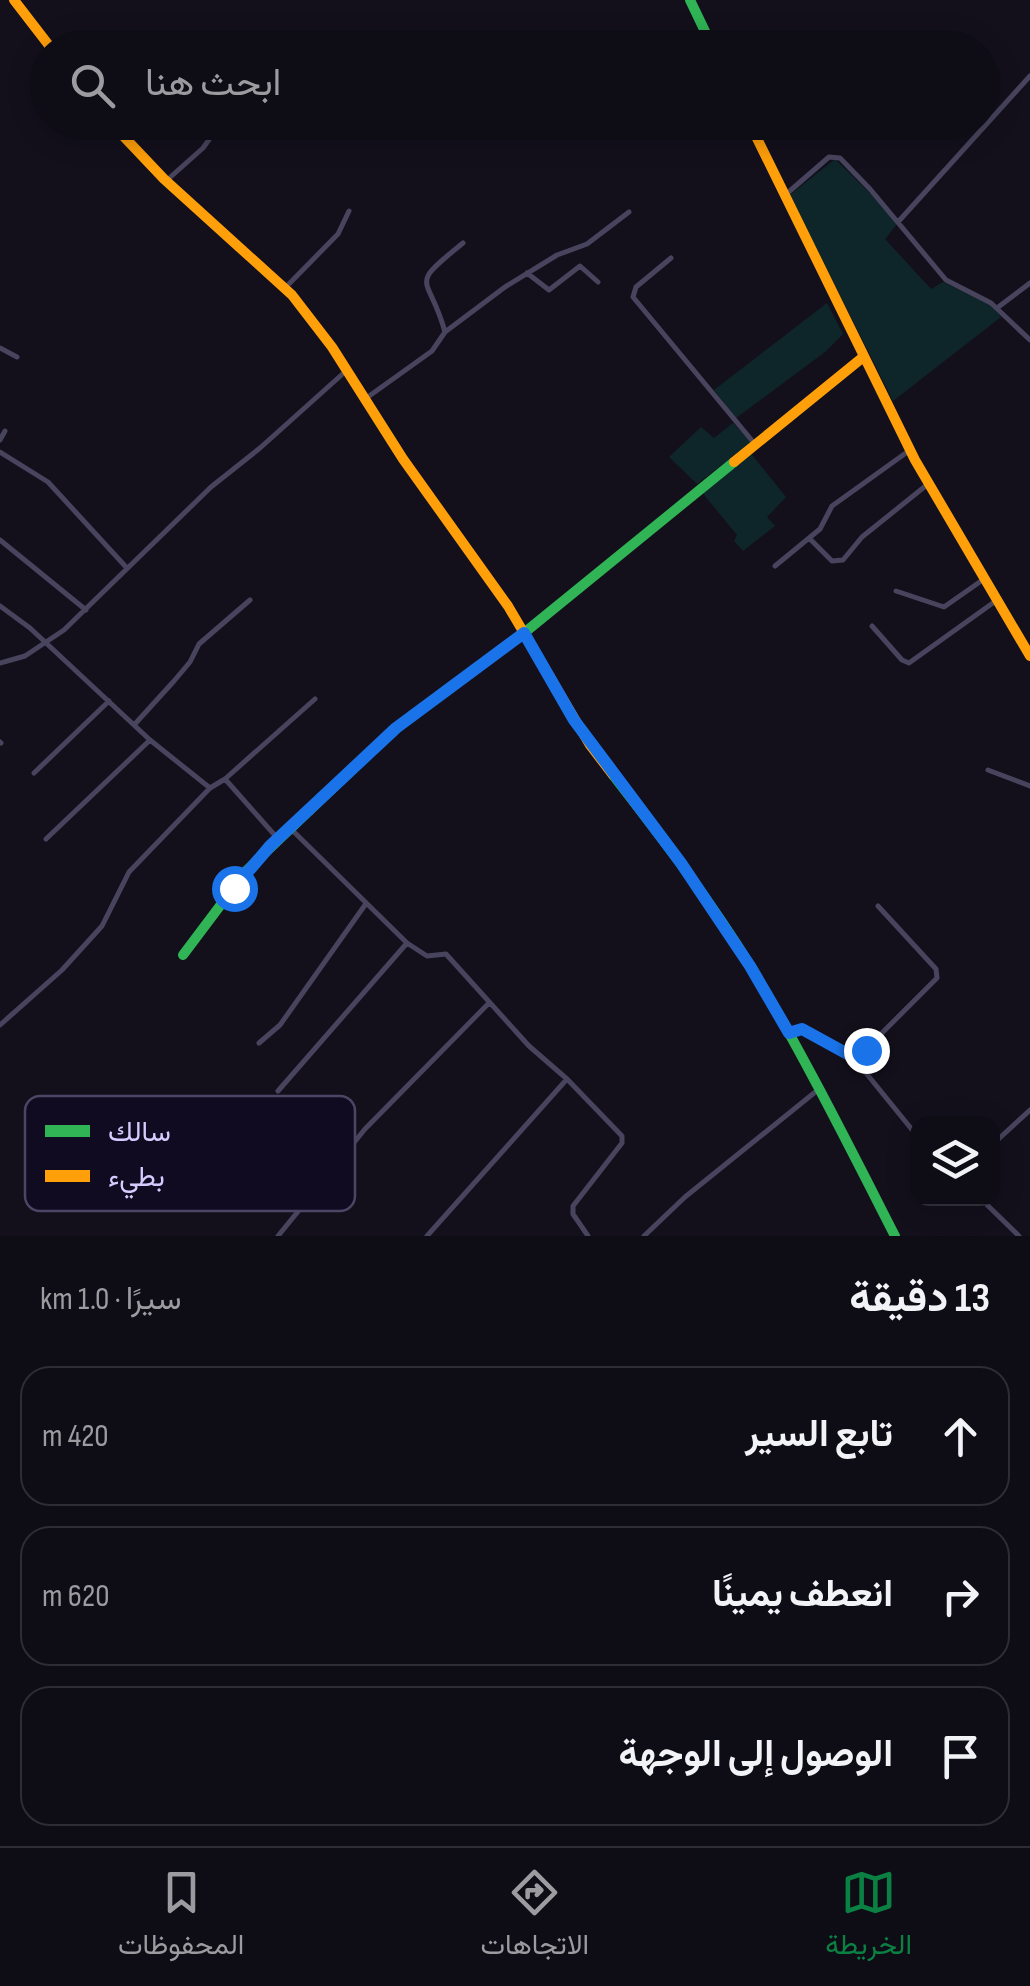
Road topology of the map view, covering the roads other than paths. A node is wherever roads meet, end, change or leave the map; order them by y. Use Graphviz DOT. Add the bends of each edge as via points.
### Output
graph roads {
  1 [pos="14,0"];
  2 [pos="690,0"];
  3 [pos="37,30"];
  4 [pos="704,30"];
  5 [pos="1030,76"];
  6 [pos="1000,109"];
  7 [pos="127,140"];
  8 [pos="209,140"];
  9 [pos="758,140"];
  10 [pos="972,140"];
  11 [pos="166,180"];
  12 [pos="784,196"];
  13 [pos="348,211"];
  14 [pos="629,212"];
  15 [pos="898,222"];
  16 [pos="463,242"];
  17 [pos="671,258"];
  18 [pos="527,273"];
  19 [pos="598,282"];
  20 [pos="1030,283"];
  21 [pos="284,288"];
  22 [pos="997,308"];
  23 [pos="444,332"];
  24 [pos="1030,340"];
  25 [pos="0,348"];
  26 [pos="17,357"];
  27 [pos="862,358"];
  28 [pos="347,370"];
  29 [pos="366,399"];
  30 [pos="5,431"];
  31 [pos="0,440"];
  32 [pos="754,443"];
  33 [pos="910,450"];
  34 [pos="0,452"];
  35 [pos="928,484"];
  36 [pos="809,538"];
  37 [pos="0,540"];
  38 [pos="776,566"];
  39 [pos="126,567"];
  40 [pos="984,580"];
  41 [pos="896,591"];
  42 [pos="250,600"];
  43 [pos="997,600"];
  44 [pos="0,606"];
  45 [pos="86,610"];
  46 [pos="872,626"];
  47 [pos="524,633"];
  48 [pos="46,644"];
  49 [pos="1030,656"];
  50 [pos="0,663"];
  51 [pos="315,700"];
  52 [pos="109,701"];
  53 [pos="134,725"];
  54 [pos="150,740"];
  55 [pos="988,770"];
  56 [pos="34,773"];
  57 [pos="224,779"];
  58 [pos="1030,786"];
  59 [pos="210,788"];
  60 [pos="291,829"];
  61 [pos="46,839"];
  62 [pos="279,840"];
  63 [pos="365,905"];
  64 [pos="878,906"];
  65 [pos="407,943"];
  66 [pos="183,955"];
  67 [pos="489,1003"];
  68 [pos="0,1025"];
  69 [pos="789,1033"];
  70 [pos="259,1043"];
  71 [pos="853,1057"];
  72 [pos="567,1079"];
  73 [pos="819,1088"];
  74 [pos="278,1091"];
  75 [pos="1030,1110"];
  76 [pos="910,1127"];
  77 [pos="1000,1138"];
  78 [pos="355,1141"];
  79 [pos="988,1206"];
  80 [pos="298,1211"];
  81 [pos="278,1236"];
  82 [pos="427,1236"];
  83 [pos="588,1236"];
  84 [pos="644,1236"];
  85 [pos="895,1236"];
  86 [pos="1019,1236"];
  1 -- 3 [label="street"];
  2 -- 4 [label="street"];
  5 -- 6 [label="street"];
  7 -- 11 [label="street"];
  8 -- 11 [label="street"];
  9 -- 12 [label="street"];
  10 -- 15 [label="street"];
  11 -- 21 [label="street"];
  12 -- 15 [label="street" via="834,156"];
  12 -- 27 [label="street"];
  13 -- 21 [label="street" via="338,234"];
  14 -- 18 [label="street" via="587,244"];
  15 -- 22 [label="street" via="946,280"];
  16 -- 23 [label="street" via="425,279"];
  17 -- 32 [label="street" via="633,296"];
  18 -- 19 [label="street" via="548,290 580,266"];
  18 -- 23 [label="street"];
  20 -- 22 [label="street"];
  21 -- 28 [label="street"];
  22 -- 24 [label="street"];
  23 -- 29 [label="street" via="432,351"];
  25 -- 26 [label="street"];
  27 -- 32 [label="street"];
  27 -- 33 [label="street"];
  28 -- 29 [label="street"];
  28 -- 39 [label="street"];
  29 -- 47 [label="street"];
  30 -- 31 [label="street"];
  32 -- 47 [label="street"];
  33 -- 35 [label="street"];
  33 -- 36 [label="street" via="832,506"];
  34 -- 39 [label="street" via="48,482"];
  35 -- 36 [label="street" via="842,560 832,561"];
  35 -- 40 [label="street"];
  36 -- 38 [label="street"];
  37 -- 45 [label="street"];
  39 -- 45 [label="street"];
  40 -- 41 [label="street" via="944,607"];
  40 -- 43 [label="street"];
  42 -- 53 [label="street" via="199,644"];
  43 -- 46 [label="street" via="910,663"];
  43 -- 49 [label="street"];
  44 -- 48 [label="street"];
  45 -- 48 [label="street"];
  47 -- 60 [label="street" via="396,728"];
  47 -- 69 [label="street" via="582,732 681,863"];
  48 -- 50 [label="street"];
  48 -- 52 [label="street"];
  51 -- 57 [label="street"];
  52 -- 53 [label="street"];
  52 -- 56 [label="street"];
  53 -- 54 [label="street"];
  54 -- 59 [label="street"];
  54 -- 61 [label="street"];
  55 -- 58 [label="street"];
  57 -- 59 [label="street"];
  57 -- 62 [label="street"];
  59 -- 68 [label="street" via="129,872 102,926"];
  60 -- 62 [label="street"];
  60 -- 63 [label="street"];
  62 -- 66 [label="street" via="246,870"];
  63 -- 65 [label="street"];
  63 -- 70 [label="street" via="280,1025"];
  64 -- 71 [label="street" via="937,978"];
  65 -- 67 [label="street" via="426,956 446,954"];
  65 -- 74 [label="street"];
  67 -- 72 [label="street"];
  67 -- 78 [label="street"];
  69 -- 71 [label="street" via="802,1029"];
  69 -- 73 [label="street"];
  71 -- 76 [label="street"];
  72 -- 82 [label="street"];
  72 -- 83 [label="street" via="624,1140 573,1206"];
  73 -- 84 [label="street"];
  73 -- 85 [label="street"];
  75 -- 77 [label="street"];
  79 -- 86 [label="street"];
  80 -- 81 [label="street"];
}
